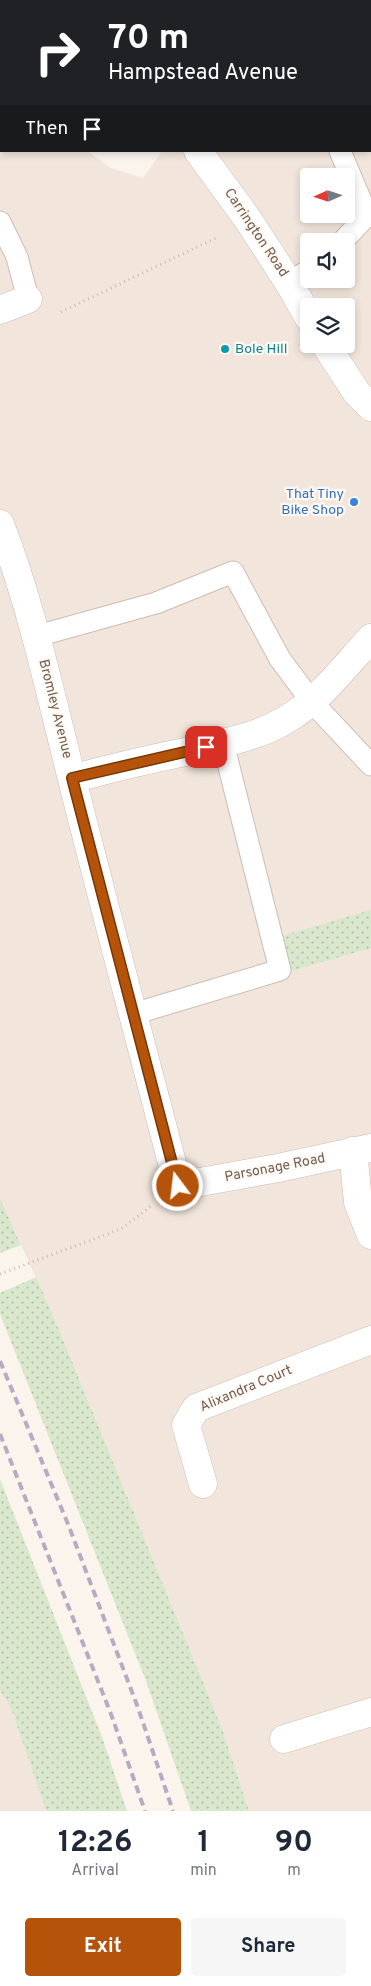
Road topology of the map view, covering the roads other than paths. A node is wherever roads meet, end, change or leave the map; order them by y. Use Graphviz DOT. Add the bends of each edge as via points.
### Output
graph roads {
  1 [pos="199,152"];
  2 [pos="340,152"];
  3 [pos="0,222"];
  4 [pos="350,233"];
  5 [pos="299,277"];
  6 [pos="304,298"];
  7 [pos="28,299"];
  8 [pos="0,310"];
  9 [pos="331,353"];
  10 [pos="371,407"];
  11 [pos="0,524"];
  12 [pos="9,576"];
  13 [pos="37,636"];
  14 [pos="371,638"];
  15 [pos="312,702"];
  16 [pos="223,743"];
  17 [pos="371,765"];
  18 [pos="72,778"];
  19 [pos="133,1014"];
  20 [pos="362,1150"];
  21 [pos="178,1186"];
  22 [pos="371,1235"];
  23 [pos="371,1340"];
  24 [pos="202,1484"];
  25 [pos="371,1712"];
  26 [pos="284,1739"];
  1 -- 5 [label="street, Carrington Road" via="249,220"];
  2 -- 4 [label="lane" via="367,215"];
  3 -- 7 [label="lane" via="17,257"];
  5 -- 6 [label="street, Carrington Road"];
  7 -- 8 [label="street"];
  9 -- 10 [label="street" via="357,393"];
  11 -- 12 [label="street, Bromley Avenue"];
  12 -- 13 [label="street, Bromley Avenue"];
  13 -- 15 [label="lane" via="156,603 233,572 280,659"];
  13 -- 18 [label="street, Bromley Avenue"];
  14 -- 15 [label="street"];
  15 -- 16 [label="street" via="286,720 255,734"];
  15 -- 17 [label="lane"];
  16 -- 18 [label="street"];
  16 -- 19 [label="lane" via="280,970"];
  18 -- 19 [label="street, Bromley Avenue"];
  19 -- 21 [label="street, Bromley Avenue"];
  20 -- 21 [label="street, Parsonage Road"];
  20 -- 22 [label="street" via="358,1202"];
  23 -- 24 [label="street, Alixandra Court" via="196,1408 186,1425"];
  25 -- 26 [label="street"];
}
